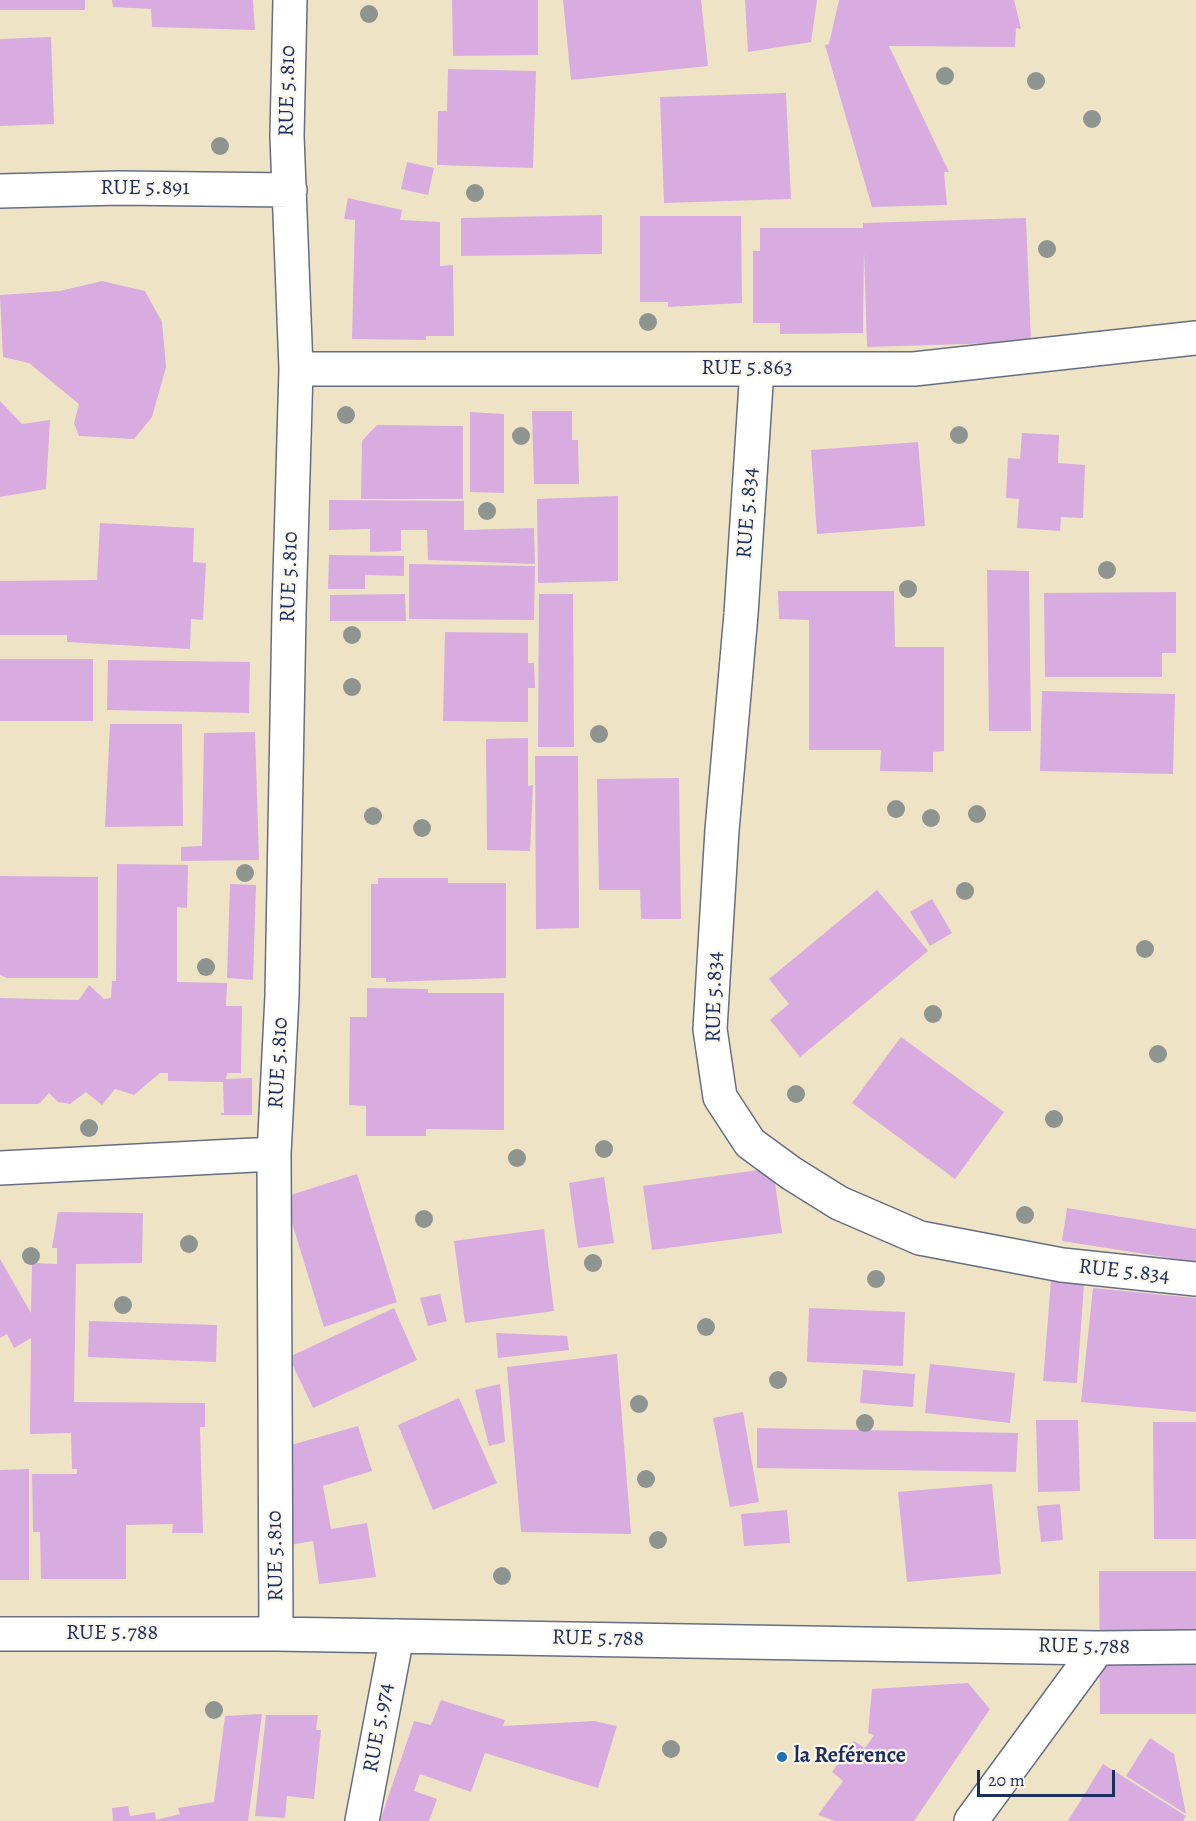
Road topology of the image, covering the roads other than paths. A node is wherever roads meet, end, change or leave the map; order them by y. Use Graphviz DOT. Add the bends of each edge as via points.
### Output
graph roads {
  1 [pos="290,0"];
  2 [pos="290,190"];
  3 [pos="0,191"];
  4 [pos="1196,338"];
  5 [pos="296,369"];
  6 [pos="757,369"];
  7 [pos="274,1154"];
  8 [pos="0,1168"];
  9 [pos="1196,1279"];
  10 [pos="0,1634"];
  11 [pos="276,1634"];
  12 [pos="397,1636"];
  13 [pos="1196,1647"];
  14 [pos="1098,1648"];
  15 [pos="362,1821"];
  16 [pos="971,1821"];
  1 -- 2 [label="street, RUE 5.810"];
  2 -- 3 [label="street, RUE 5.891"];
  2 -- 5 [label="street, RUE 5.810"];
  4 -- 6 [label="street, RUE 5.863" via="914,369"];
  5 -- 6 [label="street, RUE 5.863"];
  5 -- 7 [label="street, RUE 5.810" via="282,996"];
  6 -- 9 [label="street, RUE 5.834" via="710,1029 720,1097 750,1143 791,1173 839,1203 920,1238 1062,1265"];
  7 -- 8 [label="street"];
  7 -- 11 [label="street, RUE 5.810"];
  10 -- 11 [label="street, RUE 5.788"];
  11 -- 12 [label="street, RUE 5.788"];
  12 -- 14 [label="street, RUE 5.788"];
  12 -- 15 [label="street, RUE 5.974"];
  13 -- 14 [label="street, RUE 5.788"];
  14 -- 16 [label="street"];
}
